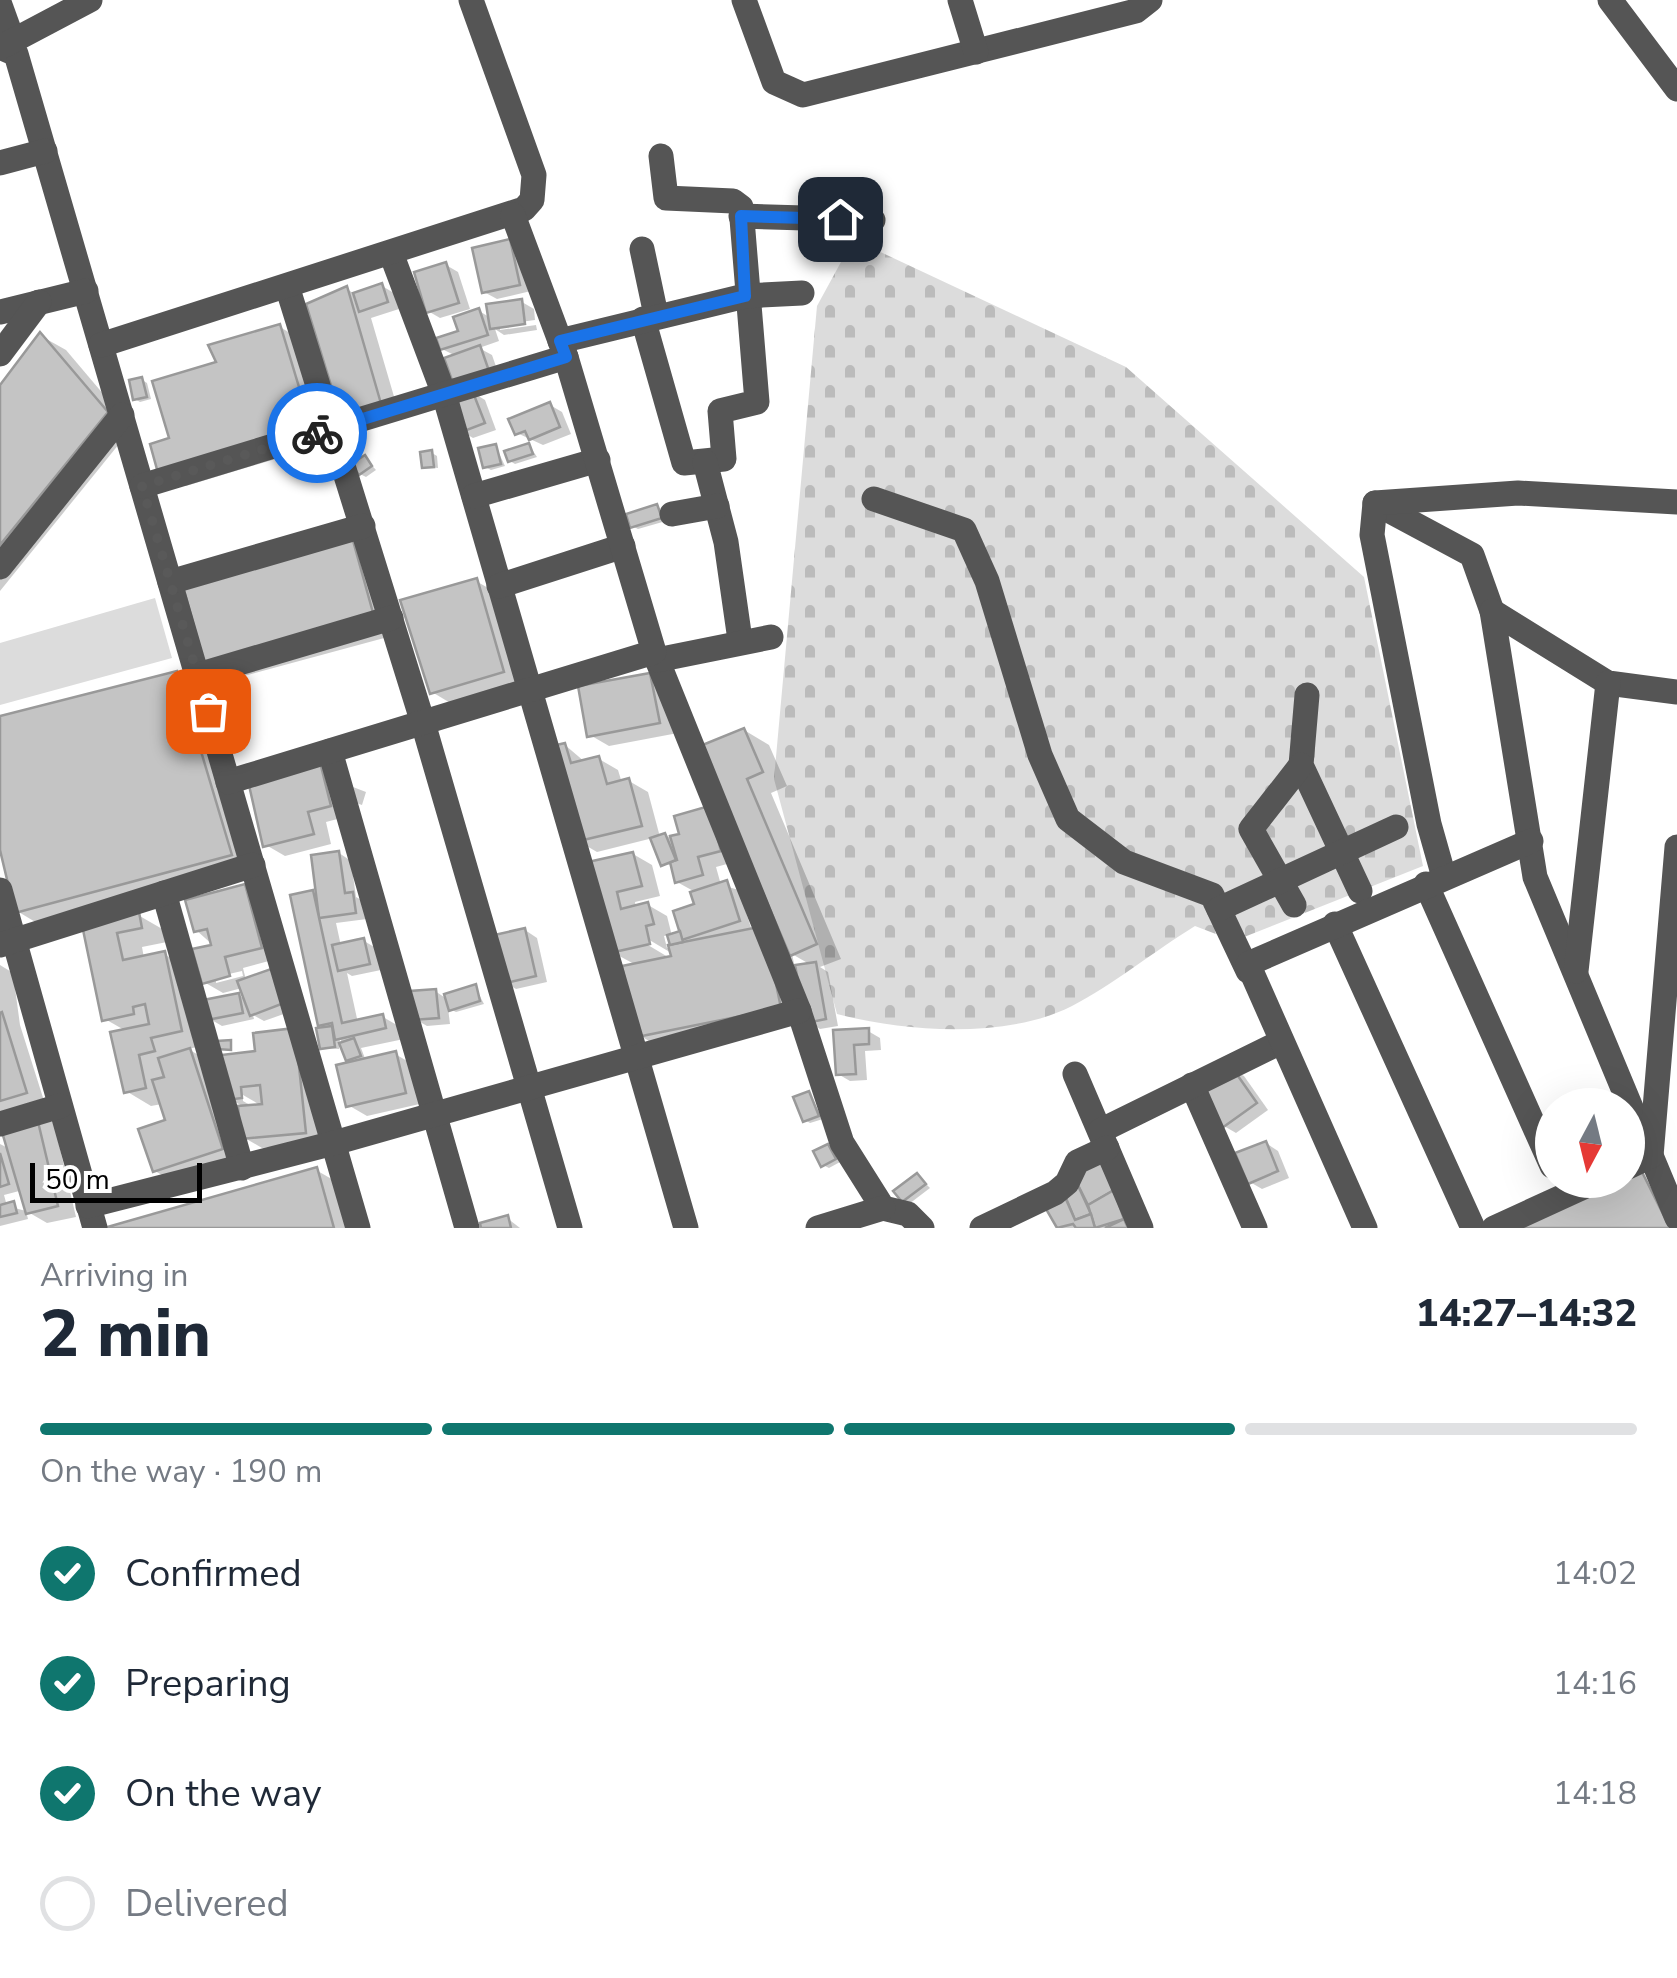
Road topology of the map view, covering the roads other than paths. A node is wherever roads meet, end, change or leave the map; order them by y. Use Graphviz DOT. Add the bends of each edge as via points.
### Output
graph roads {
  1 [pos="90,0"];
  2 [pos="471,0"];
  3 [pos="744,0"];
  4 [pos="960,0"];
  5 [pos="1150,0"];
  6 [pos="1610,0"];
  7 [pos="0,5"];
  8 [pos="5,45"];
  9 [pos="976,52"];
  10 [pos="1677,89"];
  11 [pos="45,151"];
  12 [pos="661,156"];
  13 [pos="0,163"];
  14 [pos="513,215"];
  15 [pos="741,216"];
  16 [pos="873,220"];
  17 [pos="642,250"];
  18 [pos="391,254"];
  19 [pos="287,286"];
  20 [pos="86,291"];
  21 [pos="802,293"];
  22 [pos="745,296"];
  23 [pos="39,302"];
  24 [pos="0,312"];
  25 [pos="649,317"];
  26 [pos="101,345"];
  27 [pos="563,349"];
  28 [pos="0,354"];
  29 [pos="444,394"];
  30 [pos="122,415"];
  31 [pos="333,428"];
  32 [pos="598,460"];
  33 [pos="705,462"];
  34 [pos="142,486"];
  35 [pos="474,496"];
  36 [pos="874,499"];
  37 [pos="1677,502"];
  38 [pos="1375,503"];
  39 [pos="716,506"];
  40 [pos="672,514"];
  41 [pos="363,526"];
  42 [pos="623,546"];
  43 [pos="0,567"];
  44 [pos="170,582"];
  45 [pos="499,586"];
  46 [pos="1492,611"];
  47 [pos="391,618"];
  48 [pos="771,637"];
  49 [pos="740,640"];
  50 [pos="656,656"];
  51 [pos="198,675"];
  52 [pos="1608,683"];
  53 [pos="529,690"];
  54 [pos="1677,692"];
  55 [pos="1307,694"];
  56 [pos="423,722"];
  57 [pos="330,751"];
  58 [pos="1301,764"];
  59 [pos="228,782"];
  60 [pos="1396,826"];
  61 [pos="1531,841"];
  62 [pos="1677,847"];
  63 [pos="1340,852"];
  64 [pos="253,865"];
  65 [pos="1435,880"];
  66 [pos="1279,881"];
  67 [pos="0,890"];
  68 [pos="1360,891"];
  69 [pos="164,893"];
  70 [pos="1294,905"];
  71 [pos="1219,909"];
  72 [pos="1335,924"];
  73 [pos="7,942"];
  74 [pos="1248,971"];
  75 [pos="1576,975"];
  76 [pos="799,1010"];
  77 [pos="1281,1042"];
  78 [pos="636,1058"];
  79 [pos="1075,1074"];
  80 [pos="1192,1086"];
  81 [pos="529,1087"];
  82 [pos="1614,1088"];
  83 [pos="60,1106"];
  84 [pos="1645,1112"];
  85 [pos="434,1114"];
  86 [pos="0,1124"];
  87 [pos="1535,1124"];
  88 [pos="1103,1139"];
  89 [pos="334,1143"];
  90 [pos="242,1168"];
  91 [pos="1645,1171"];
  92 [pos="1545,1198"];
  93 [pos="884,1208"];
  94 [pos="91,1217"];
  95 [pos="1677,1218"];
  96 [pos="358,1228"];
  97 [pos="467,1228"];
  98 [pos="570,1228"];
  99 [pos="686,1228"];
  100 [pos="818,1228"];
  101 [pos="922,1228"];
  102 [pos="982,1228"];
  103 [pos="1141,1228"];
  104 [pos="1255,1228"];
  105 [pos="1365,1228"];
  106 [pos="1473,1228"];
  107 [pos="1494,1228"];
  1 -- 8 [label="street"];
  2 -- 14 [label="street" via="534,175 532,200"];
  3 -- 9 [label="street" via="774,82 803,95"];
  4 -- 9 [label="street"];
  5 -- 9 [label="street" via="1136,11"];
  6 -- 10 [label="street"];
  7 -- 8 [label="street"];
  8 -- 11 [label="street" via="16,54"];
  11 -- 13 [label="street"];
  11 -- 20 [label="street"];
  12 -- 15 [label="street" via="666,198 737,202"];
  14 -- 18 [label="street"];
  14 -- 27 [label="street"];
  15 -- 16 [label="street"];
  15 -- 22 [label="street"];
  17 -- 25 [label="street"];
  18 -- 19 [label="street"];
  18 -- 29 [label="street"];
  19 -- 26 [label="street"];
  19 -- 31 [label="street"];
  20 -- 23 [label="street"];
  20 -- 26 [label="street"];
  21 -- 22 [label="street"];
  22 -- 25 [label="street"];
  22 -- 33 [label="street" via="757,402 720,411 724,459"];
  23 -- 24 [label="street"];
  23 -- 28 [label="street"];
  25 -- 27 [label="street"];
  25 -- 33 [label="street" via="684,463"];
  26 -- 30 [label="street"];
  27 -- 29 [label="street"];
  27 -- 32 [label="street"];
  29 -- 31 [label="street"];
  29 -- 35 [label="street"];
  30 -- 34 [label="street"];
  30 -- 43 [label="street"];
  31 -- 34 [label="street"];
  31 -- 41 [label="street"];
  32 -- 35 [label="street"];
  32 -- 42 [label="street"];
  33 -- 39 [label="street"];
  34 -- 44 [label="street"];
  35 -- 45 [label="street"];
  36 -- 71 [label="street" via="964,530 1068,819 1124,862 1212,895"];
  37 -- 38 [label="street" via="1518,493"];
  38 -- 46 [label="street" via="1472,554"];
  38 -- 65 [label="street" via="1372,535"];
  39 -- 40 [label="street"];
  39 -- 49 [label="street"];
  41 -- 44 [label="street"];
  41 -- 47 [label="street"];
  42 -- 45 [label="street"];
  42 -- 50 [label="street"];
  44 -- 51 [label="street"];
  45 -- 53 [label="street"];
  46 -- 52 [label="street"];
  46 -- 61 [label="street"];
  47 -- 51 [label="street"];
  47 -- 56 [label="street"];
  48 -- 49 [label="street"];
  49 -- 50 [label="street"];
  50 -- 53 [label="street"];
  50 -- 76 [label="street"];
  51 -- 59 [label="street"];
  52 -- 54 [label="street"];
  52 -- 75 [label="street"];
  53 -- 56 [label="street"];
  53 -- 78 [label="street"];
  55 -- 58 [label="street"];
  56 -- 57 [label="street"];
  56 -- 81 [label="street"];
  57 -- 59 [label="street"];
  57 -- 85 [label="street"];
  58 -- 63 [label="street"];
  58 -- 66 [label="street" via="1251,828"];
  59 -- 64 [label="street"];
  60 -- 63 [label="street"];
  61 -- 65 [label="street"];
  61 -- 75 [label="street" via="1535,877"];
  62 -- 84 [label="street"];
  63 -- 66 [label="street"];
  63 -- 68 [label="street"];
  64 -- 69 [label="street"];
  64 -- 89 [label="street"];
  65 -- 72 [label="street"];
  65 -- 87 [label="street"];
  66 -- 70 [label="street"];
  66 -- 71 [label="street"];
  67 -- 73 [label="street"];
  69 -- 73 [label="street"];
  69 -- 90 [label="street"];
  71 -- 74 [label="street"];
  72 -- 74 [label="street" via="1254,958"];
  72 -- 106 [label="street"];
  73 -- 83 [label="street"];
  74 -- 77 [label="street"];
  75 -- 82 [label="street"];
  76 -- 78 [label="street"];
  76 -- 93 [label="street" via="842,1143"];
  77 -- 80 [label="street"];
  77 -- 105 [label="street"];
  78 -- 81 [label="street"];
  78 -- 99 [label="street"];
  79 -- 88 [label="street"];
  80 -- 88 [label="street"];
  80 -- 104 [label="street"];
  81 -- 85 [label="street"];
  81 -- 98 [label="street"];
  83 -- 86 [label="street"];
  83 -- 94 [label="street"];
  85 -- 89 [label="street"];
  85 -- 97 [label="street"];
  88 -- 102 [label="street" via="1077,1162 1062,1188"];
  88 -- 103 [label="street"];
  89 -- 90 [label="street"];
  89 -- 96 [label="street"];
  90 -- 94 [label="street"];
  91 -- 95 [label="street"];
  92 -- 107 [label="street"];
  93 -- 100 [label="street"];
  93 -- 101 [label="street" via="908,1214"];
}
